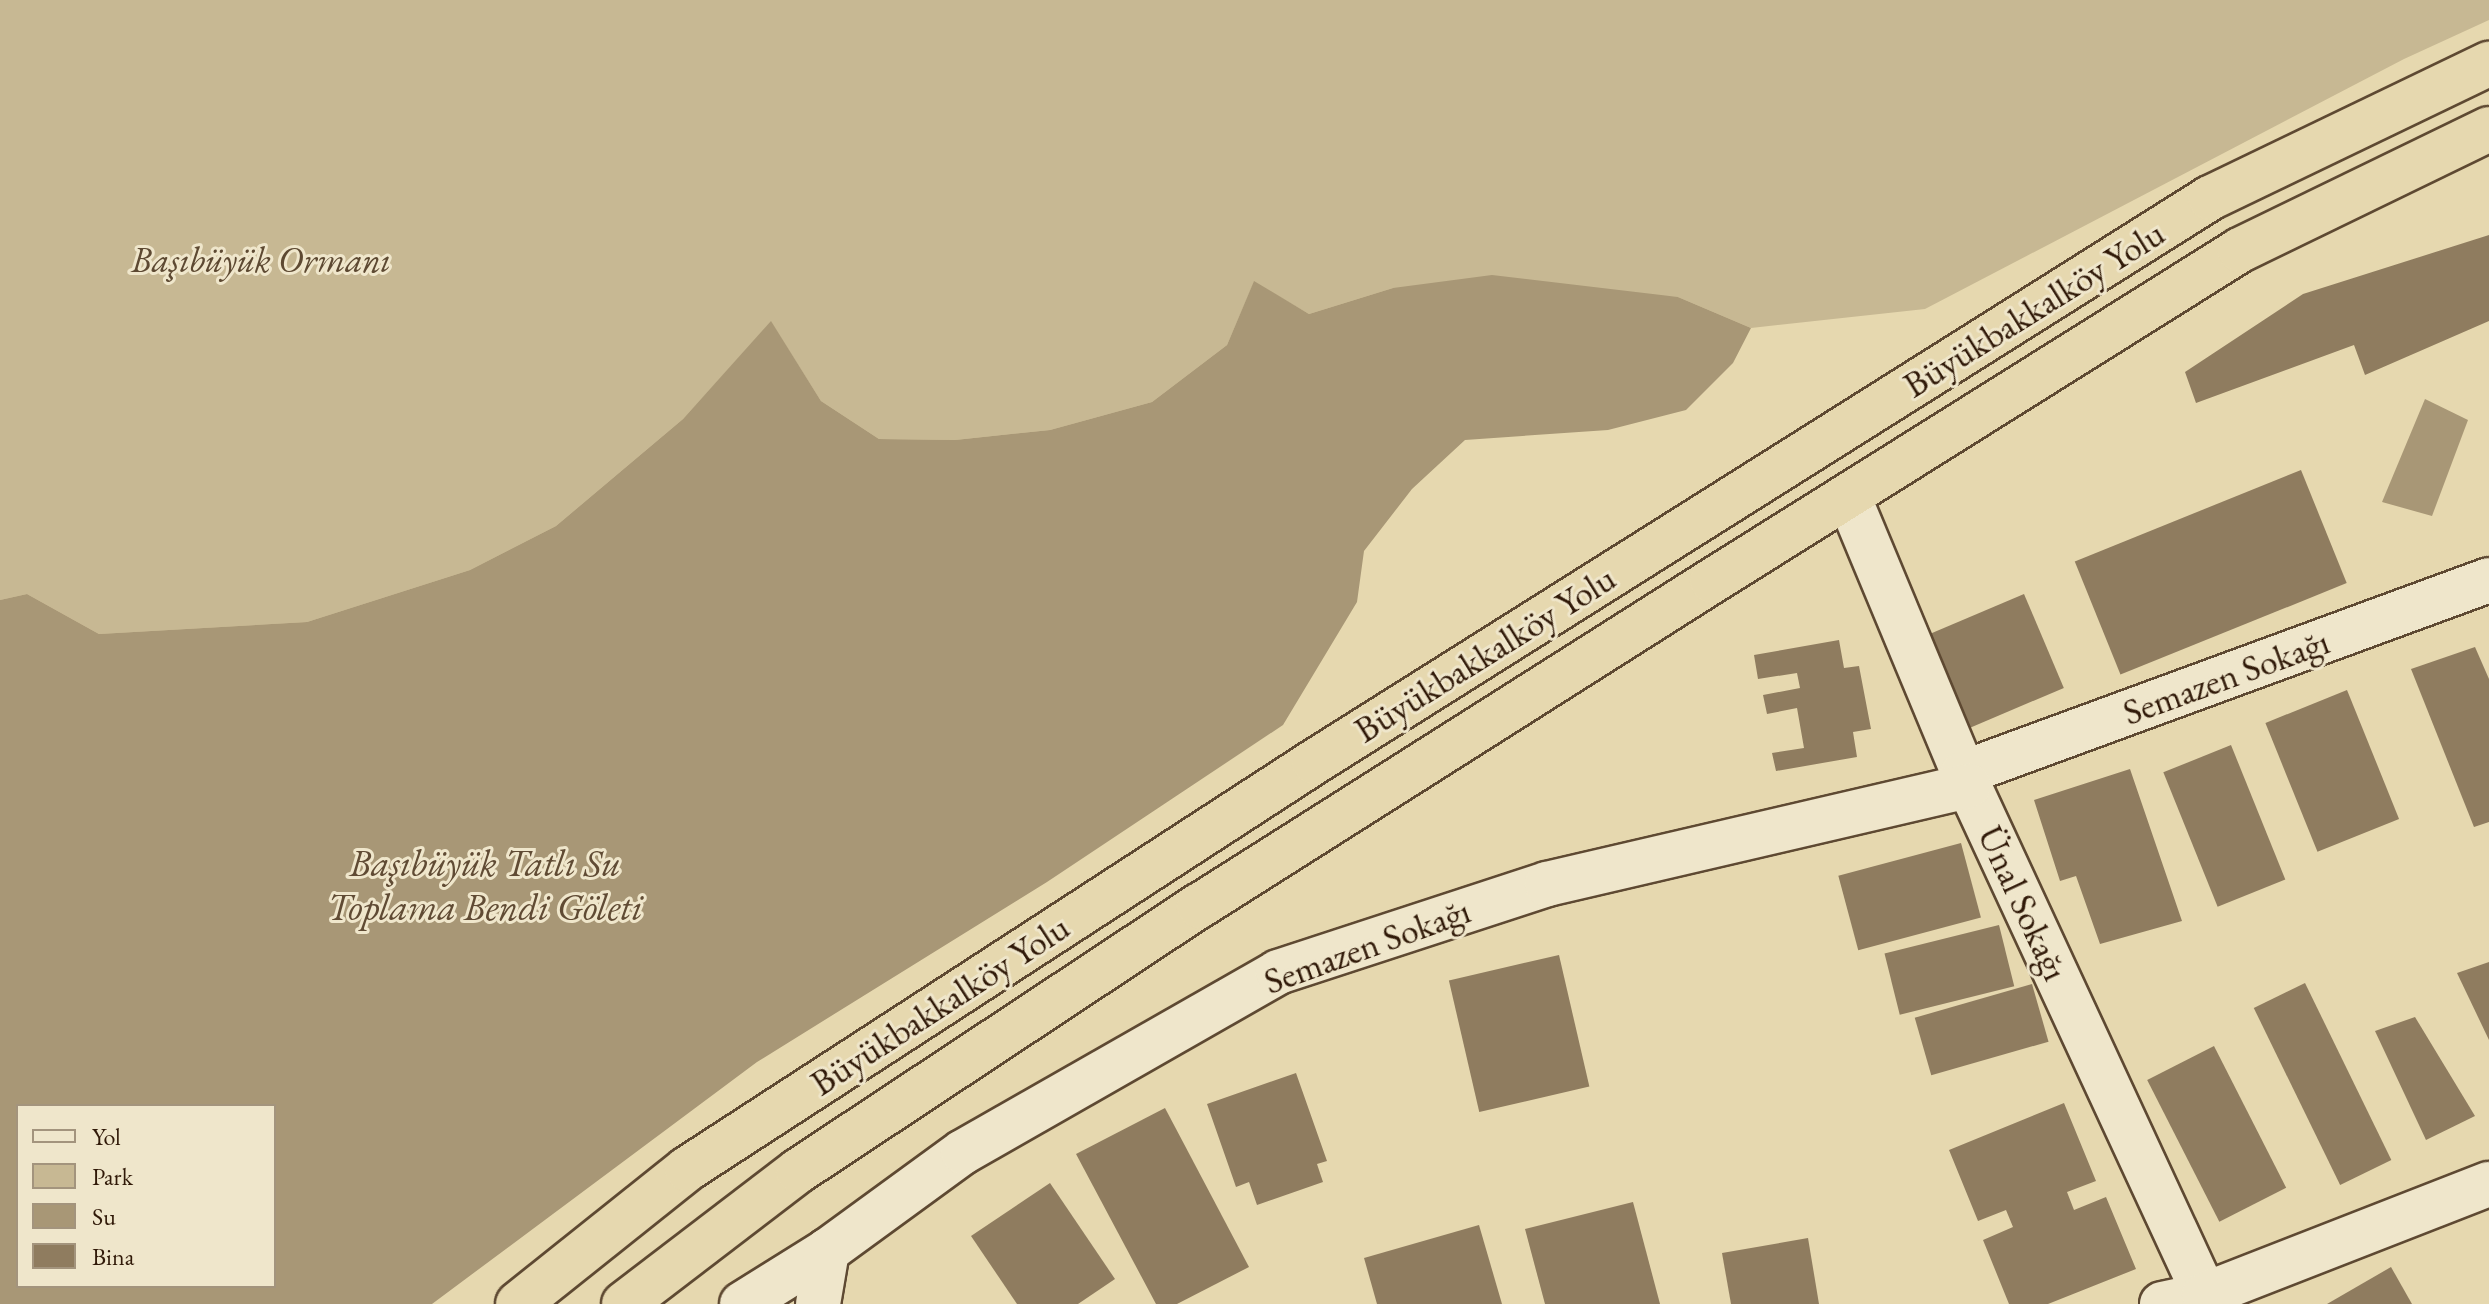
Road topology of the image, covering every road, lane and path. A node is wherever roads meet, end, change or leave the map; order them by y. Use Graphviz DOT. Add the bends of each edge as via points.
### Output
graph roads {
  1 [pos="2489,64"];
  2 [pos="2489,129"];
  3 [pos="1849,498"];
  4 [pos="2489,580"];
  5 [pos="1966,780"];
  6 [pos="2489,1184"];
  7 [pos="827,1251"];
  8 [pos="2206,1299"];
  9 [pos="518,1304"];
  10 [pos="624,1304"];
  11 [pos="742,1304"];
  12 [pos="818,1304"];
  13 [pos="2162,1304"];
  1 -- 9 [label="highway, Büyükbakkalköy Yolu" via="2210,198 1421,695 687,1169"];
  2 -- 3 [label="highway, Büyükbakkalköy Yolu" via="2240,250"];
  3 -- 5 [label="street, Ünal Sokağı"];
  3 -- 10 [label="highway, Büyükbakkalköy Yolu" via="1199,906 798,1171"];
  4 -- 5 [label="street, Semazen Sokağı"];
  5 -- 7 [label="street, Semazen Sokağı" via="1547,884 1278,972 963,1152"];
  5 -- 8 [label="street, Ünal Sokağı"];
  6 -- 8 [label="street"];
  7 -- 11 [label="street, Semazen Sokağı"];
  7 -- 12 [label="street"];
  8 -- 13 [label="street"];
}
